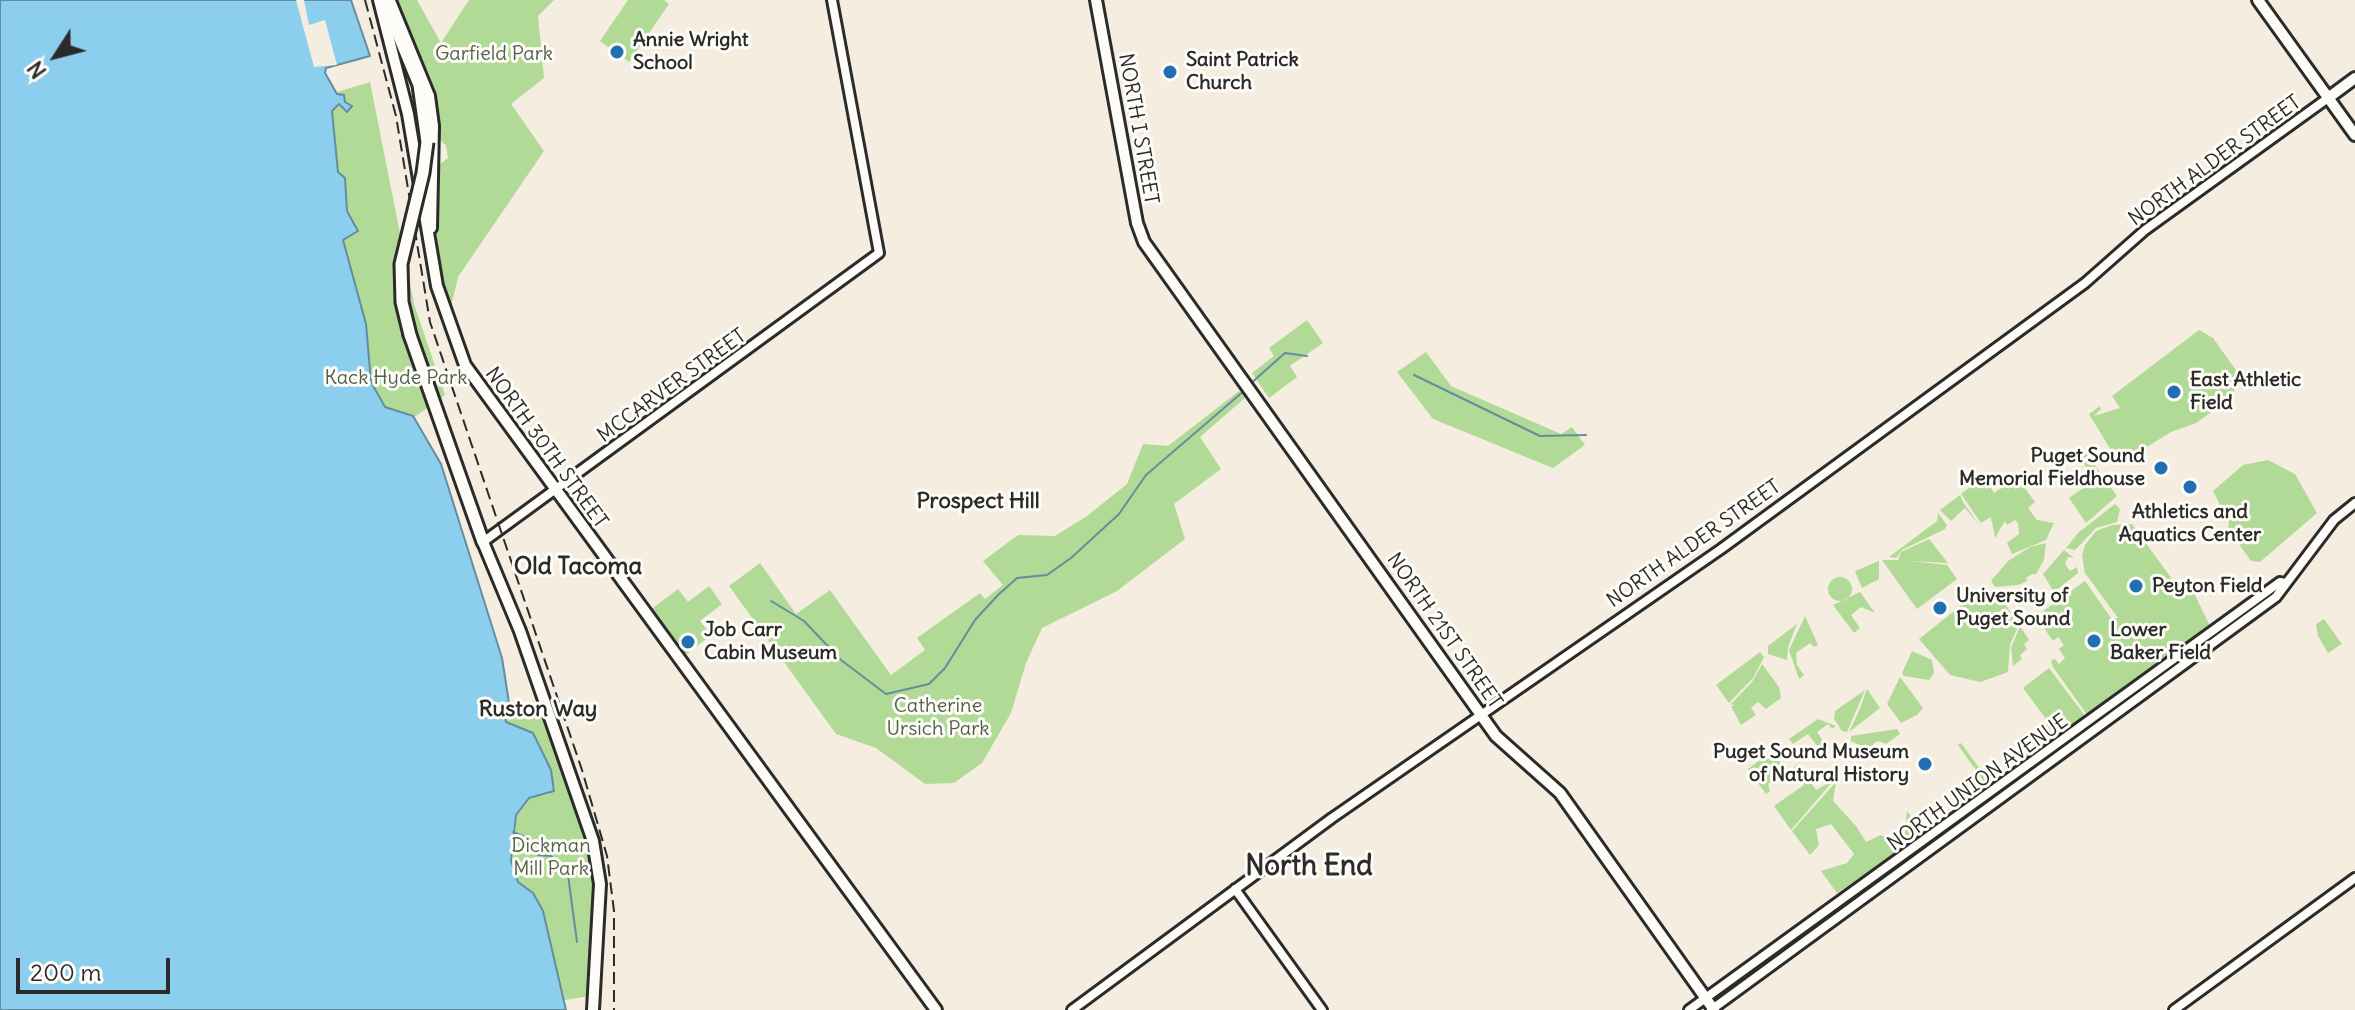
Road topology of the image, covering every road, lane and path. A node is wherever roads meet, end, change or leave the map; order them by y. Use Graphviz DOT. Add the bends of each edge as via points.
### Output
graph roads {
  1 [pos="385,0"];
  2 [pos="832,0"];
  3 [pos="1096,0"];
  4 [pos="2258,0"];
  5 [pos="2355,78"];
  6 [pos="2328,98"];
  7 [pos="408,114"];
  8 [pos="2355,135"];
  9 [pos="430,141"];
  10 [pos="433,158"];
  11 [pos="430,246"];
  12 [pos="1157,260"];
  13 [pos="555,492"];
  14 [pos="2355,503"];
  15 [pos="483,542"];
  16 [pos="2285,583"];
  17 [pos="1481,714"];
  18 [pos="2355,878"];
  19 [pos="1235,889"];
  20 [pos="1706,998"];
  21 [pos="1713,1009"];
  22 [pos="593,1010"];
  23 [pos="936,1010"];
  24 [pos="1072,1010"];
  25 [pos="1322,1010"];
  26 [pos="1689,1010"];
  27 [pos="2174,1010"];
  1 -- 7 [label="main road, NORTH 30TH STREET"];
  1 -- 9 [label="highway" via="422,95"];
  1 -- 9 [label="main road" via="426,84"];
  2 -- 13 [label="street, MCCARVER STREET" via="879,253"];
  3 -- 12 [label="main road, NORTH I STREET" via="1138,228"];
  4 -- 6 [label="main road"];
  5 -- 6 [label="main road"];
  6 -- 8 [label="main road"];
  6 -- 17 [label="street, NORTH ALDER STREET" via="1721,549"];
  7 -- 10 [label="main road" via="419,157"];
  7 -- 11 [label="main road, NORTH 30TH STREET"];
  9 -- 10 [label="main road" via="440,151"];
  9 -- 15 [label="highway, bridge" via="401,264 402,302"];
  10 -- 11 [label="main road"];
  11 -- 13 [label="main road, NORTH 30TH STREET" via="441,302 465,365"];
  12 -- 17 [label="main road, NORTH 21ST STREET"];
  13 -- 15 [label="street, MCCARVER STREET"];
  13 -- 23 [label="main road, NORTH 30TH STREET"];
  14 -- 16 [label="street, NORTH UNION AVENUE" via="2334,520"];
  15 -- 22 [label="main road" via="593,841 600,884"];
  16 -- 20 [label="street, NORTH UNION AVENUE"];
  16 -- 21 [label="street, NORTH UNION AVENUE" via="2276,597 2226,636"];
  17 -- 19 [label="street, NORTH ALDER STREET"];
  17 -- 20 [label="main road, NORTH 21ST STREET" via="1504,745 1560,793"];
  18 -- 27 [label="street"];
  19 -- 24 [label="street, NORTH ALDER STREET"];
  19 -- 25 [label="street"];
  20 -- 21 [label="main road, NORTH 21ST STREET"];
  20 -- 26 [label="street, NORTH UNION AVENUE"];
}
